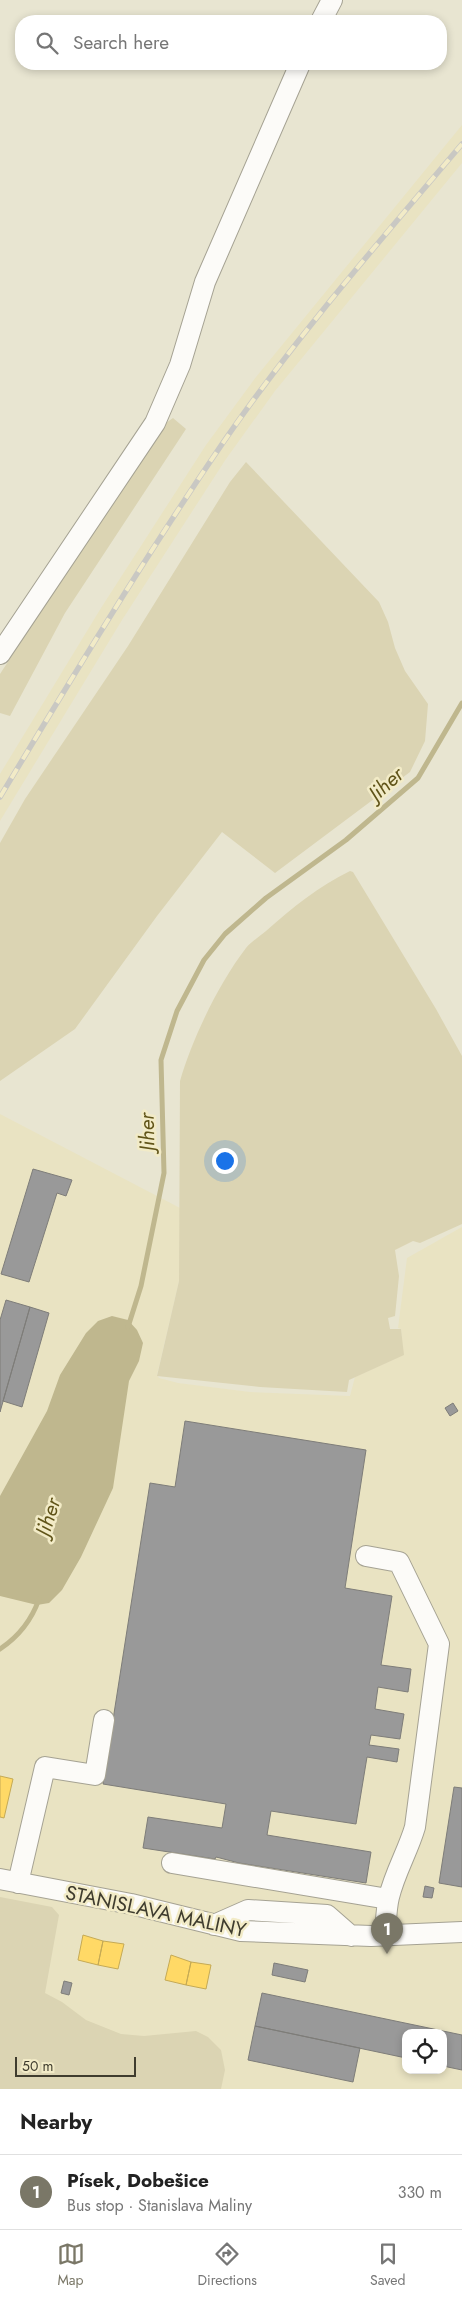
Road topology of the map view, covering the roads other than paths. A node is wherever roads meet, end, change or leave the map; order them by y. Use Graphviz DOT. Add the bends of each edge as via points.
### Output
graph roads {
  1 [pos="332,0"];
  2 [pos="323,15"];
  3 [pos="297,70"];
  4 [pos="0,654"];
  5 [pos="366,1556"];
  6 [pos="104,1720"];
  7 [pos="172,1863"];
  8 [pos="9,1881"];
  9 [pos="388,1899"];
  10 [pos="462,1932"];
  11 [pos="385,1935"];
  1 -- 2 [label="street"];
  3 -- 4 [label="street" via="205,282 180,365 154,423"];
  5 -- 9 [label="street" via="399,1562 439,1644 415,1828"];
  6 -- 8 [label="street" via="95,1775 45,1767"];
  7 -- 9 [label="street"];
  8 -- 11 [label="street, STANISLAVA MALINY" via="130,1904 242,1931"];
  9 -- 11 [label="street"];
  10 -- 11 [label="street, STANISLAVA MALINY"];
}
